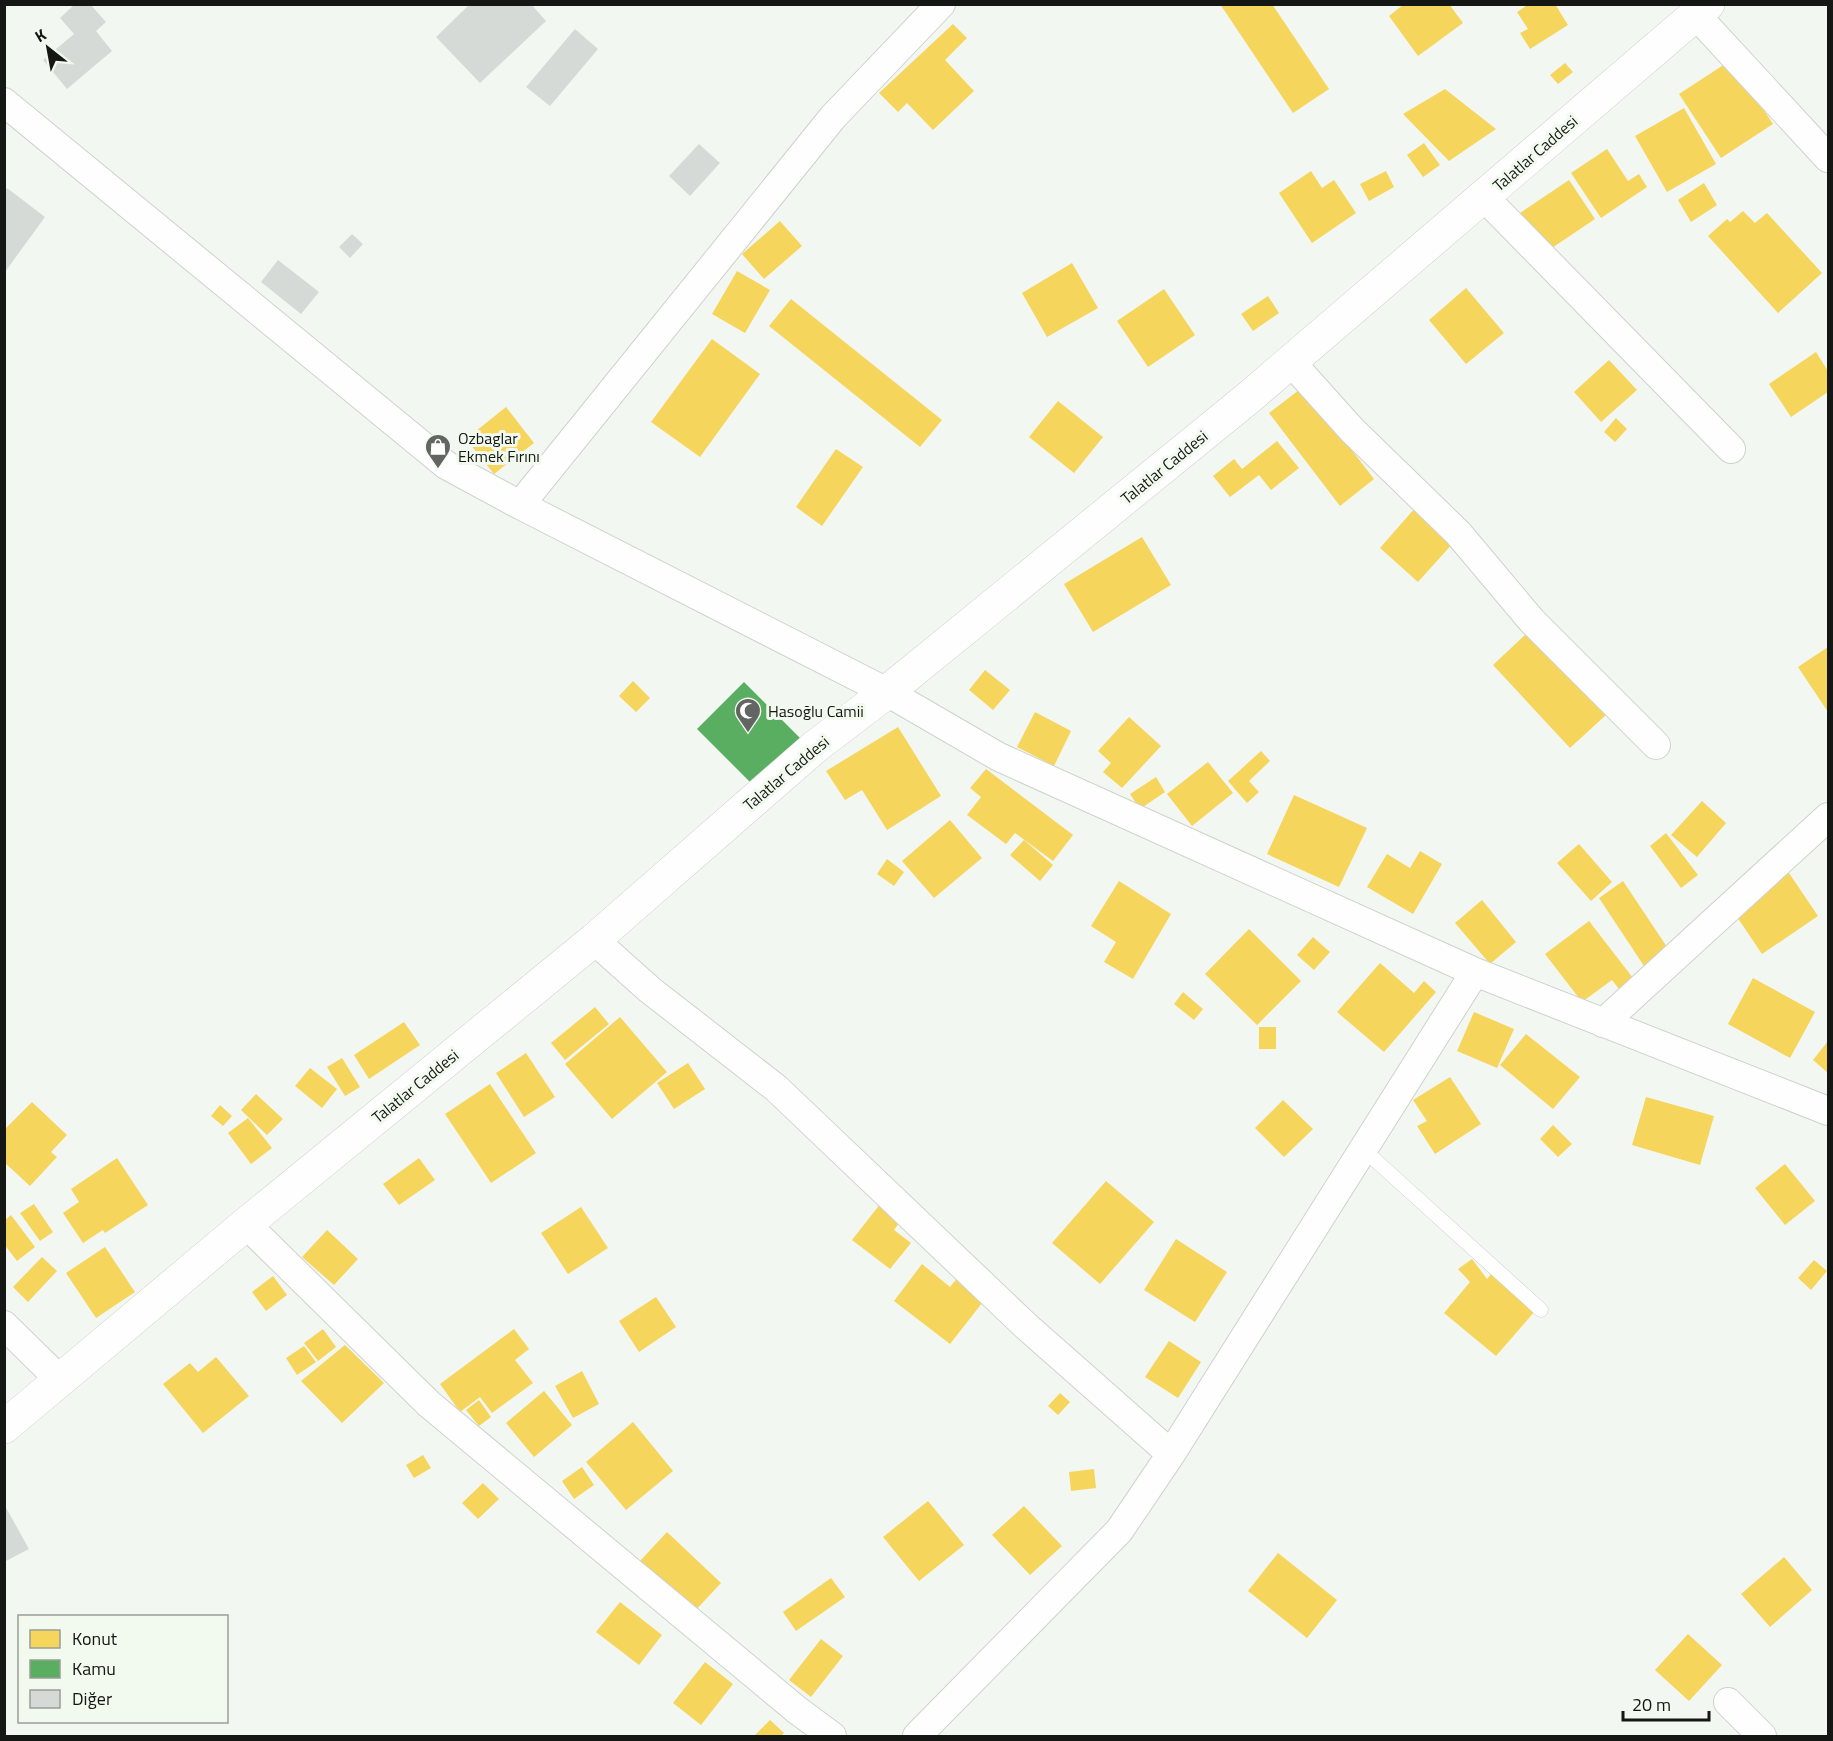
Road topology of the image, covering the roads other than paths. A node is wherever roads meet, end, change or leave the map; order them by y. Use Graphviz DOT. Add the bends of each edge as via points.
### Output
graph roads {
  1 [pos="941,4"];
  2 [pos="1702,10"];
  3 [pos="9,118"];
  4 [pos="1828,158"];
  5 [pos="1484,196"];
  6 [pos="1290,362"];
  7 [pos="1731,449"];
  8 [pos="520,505"];
  9 [pos="887,692"];
  10 [pos="1656,745"];
  11 [pos="1828,817"];
  12 [pos="594,940"];
  13 [pos="1475,972"];
  14 [pos="1604,1023"];
  15 [pos="1828,1111"];
  16 [pos="1363,1149"];
  17 [pos="246,1224"];
  18 [pos="1541,1310"];
  19 [pos="4,1325"];
  20 [pos="60,1380"];
  21 [pos="4,1427"];
  22 [pos="1171,1455"];
  23 [pos="1728,1702"];
  24 [pos="832,1737"];
  25 [pos="916,1737"];
  26 [pos="1762,1737"];
  1 -- 8 [label="street" via="833,117"];
  2 -- 4 [label="street"];
  2 -- 5 [label="street, Talatlar Caddesi"];
  3 -- 8 [label="street" via="446,465"];
  5 -- 6 [label="street, Talatlar Caddesi"];
  5 -- 7 [label="street"];
  6 -- 9 [label="street, Talatlar Caddesi"];
  6 -- 10 [label="street" via="1352,430 1458,533 1532,621"];
  8 -- 9 [label="street"];
  9 -- 12 [label="street, Talatlar Caddesi" via="816,746"];
  9 -- 13 [label="street" via="999,757"];
  11 -- 14 [label="street"];
  12 -- 17 [label="street, Talatlar Caddesi"];
  12 -- 22 [label="street" via="650,990 776,1088 1026,1326"];
  13 -- 14 [label="street"];
  13 -- 16 [label="street"];
  14 -- 15 [label="street"];
  16 -- 18 [label="lane"];
  16 -- 22 [label="street"];
  17 -- 20 [label="street, Talatlar Caddesi"];
  17 -- 24 [label="street" via="429,1404"];
  19 -- 20 [label="street"];
  20 -- 21 [label="street, Talatlar Caddesi"];
  22 -- 25 [label="street" via="1119,1531"];
  23 -- 26 [label="street"];
}
